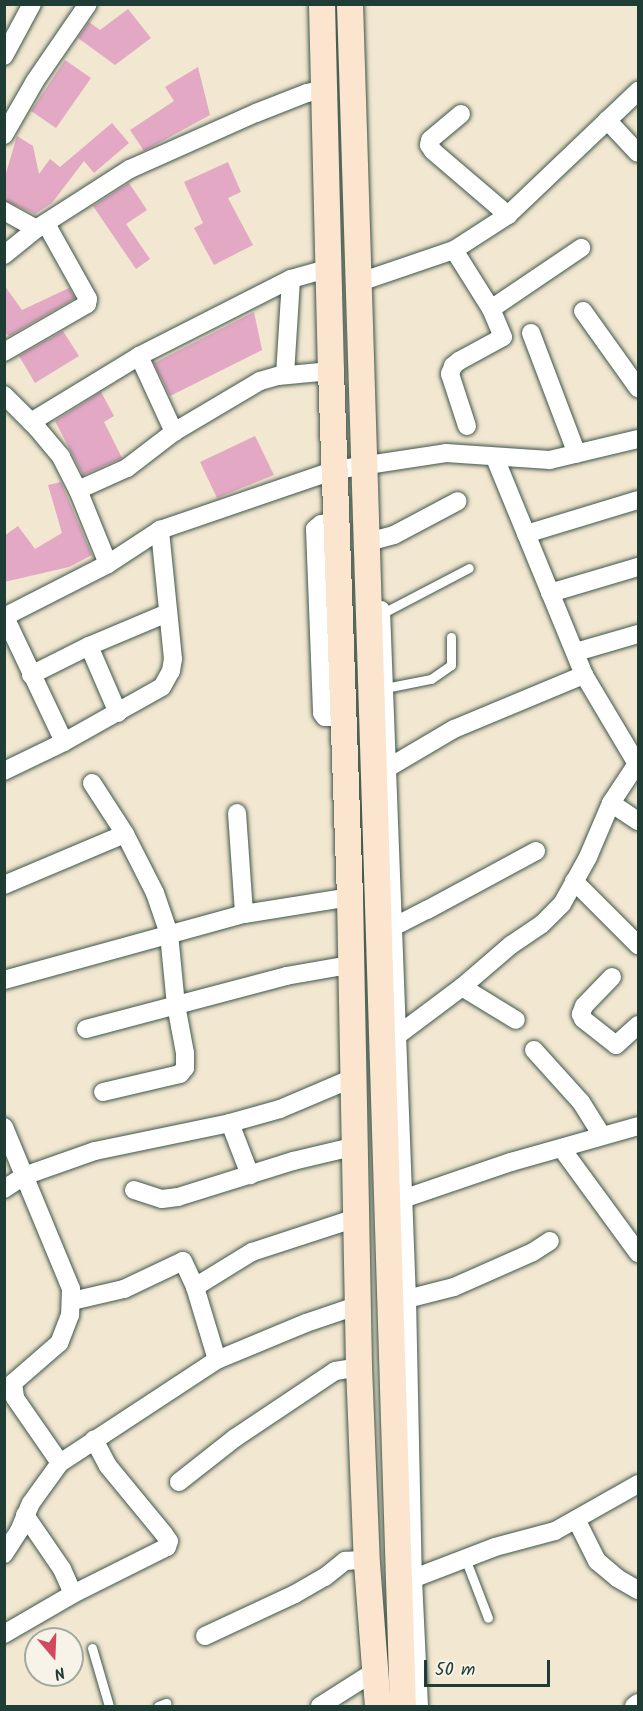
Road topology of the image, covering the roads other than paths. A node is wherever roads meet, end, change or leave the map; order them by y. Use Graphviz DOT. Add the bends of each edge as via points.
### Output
graph roads {
  1 [pos="32,4"];
  2 [pos="88,4"];
  3 [pos="322,4"];
  4 [pos="350,4"];
  5 [pos="10,28"];
  6 [pos="4,56"];
  7 [pos="324,89"];
  8 [pos="639,92"];
  9 [pos="460,114"];
  10 [pos="607,120"];
  11 [pos="4,135"];
  12 [pos="639,153"];
  13 [pos="4,212"];
  14 [pos="508,215"];
  15 [pos="41,226"];
  16 [pos="581,248"];
  17 [pos="454,250"];
  18 [pos="4,255"];
  19 [pos="330,268"];
  20 [pos="291,279"];
  21 [pos="364,280"];
  22 [pos="491,309"];
  23 [pos="583,311"];
  24 [pos="531,333"];
  25 [pos="4,352"];
  26 [pos="139,356"];
  27 [pos="331,371"];
  28 [pos="285,375"];
  29 [pos="637,383"];
  30 [pos="4,395"];
  31 [pos="31,422"];
  32 [pos="467,426"];
  33 [pos="174,432"];
  34 [pos="639,440"];
  35 [pos="577,454"];
  36 [pos="495,458"];
  37 [pos="370,464"];
  38 [pos="335,470"];
  39 [pos="78,490"];
  40 [pos="639,500"];
  41 [pos="458,501"];
  42 [pos="160,530"];
  43 [pos="526,534"];
  44 [pos="373,541"];
  45 [pos="108,564"];
  46 [pos="639,567"];
  47 [pos="469,568"];
  48 [pos="550,593"];
  49 [pos="167,613"];
  50 [pos="376,615"];
  51 [pos="5,617"];
  52 [pos="639,634"];
  53 [pos="451,637"];
  54 [pos="89,646"];
  55 [pos="576,652"];
  56 [pos="31,675"];
  57 [pos="584,675"];
  58 [pos="379,688"];
  59 [pos="118,713"];
  60 [pos="64,742"];
  61 [pos="638,763"];
  62 [pos="4,771"];
  63 [pos="381,771"];
  64 [pos="92,783"];
  65 [pos="611,804"];
  66 [pos="237,813"];
  67 [pos="639,821"];
  68 [pos="125,834"];
  69 [pos="536,851"];
  70 [pos="574,881"];
  71 [pos="4,885"];
  72 [pos="350,897"];
  73 [pos="244,914"];
  74 [pos="386,924"];
  75 [pos="169,934"];
  76 [pos="639,945"];
  77 [pos="350,965"];
  78 [pos="612,977"];
  79 [pos="4,980"];
  80 [pos="462,987"];
  81 [pos="176,1005"];
  82 [pos="516,1020"];
  83 [pos="639,1025"];
  84 [pos="86,1029"];
  85 [pos="390,1041"];
  86 [pos="534,1050"];
  87 [pos="353,1078"];
  88 [pos="103,1092"];
  89 [pos="230,1123"];
  90 [pos="639,1125"];
  91 [pos="4,1127"];
  92 [pos="602,1135"];
  93 [pos="356,1146"];
  94 [pos="562,1149"];
  95 [pos="250,1175"];
  96 [pos="24,1176"];
  97 [pos="4,1189"];
  98 [pos="134,1190"];
  99 [pos="395,1202"];
  100 [pos="356,1218"];
  101 [pos="550,1241"];
  102 [pos="639,1253"];
  103 [pos="195,1287"];
  104 [pos="72,1301"];
  105 [pos="399,1301"];
  106 [pos="360,1305"];
  107 [pos="217,1360"];
  108 [pos="359,1366"];
  109 [pos="94,1440"];
  110 [pos="60,1463"];
  111 [pos="179,1482"];
  112 [pos="639,1484"];
  113 [pos="25,1515"];
  114 [pos="577,1521"];
  115 [pos="4,1554"];
  116 [pos="465,1558"];
  117 [pos="367,1564"];
  118 [pos="406,1581"];
  119 [pos="639,1590"];
  120 [pos="73,1594"];
  121 [pos="488,1618"];
  122 [pos="4,1634"];
  123 [pos="205,1636"];
  124 [pos="92,1648"];
  125 [pos="377,1670"];
  126 [pos="639,1703"];
  127 [pos="109,1707"];
  128 [pos="320,1707"];
  129 [pos="378,1707"];
  130 [pos="403,1707"];
  131 [pos="419,1707"];
  132 [pos="634,1707"];
  1 -- 5 [label="street"];
  2 -- 11 [label="street" via="35,81"];
  3 -- 7 [label="main road"];
  4 -- 21 [label="main road"];
  5 -- 6 [label="street"];
  7 -- 15 [label="street" via="256,113 130,169"];
  7 -- 19 [label="main road"];
  8 -- 10 [label="street"];
  9 -- 14 [label="street" via="429,145"];
  10 -- 12 [label="street"];
  10 -- 14 [label="street"];
  13 -- 15 [label="street"];
  14 -- 17 [label="street"];
  15 -- 18 [label="street"];
  15 -- 25 [label="street" via="88,299 87,304"];
  16 -- 22 [label="street"];
  17 -- 21 [label="street"];
  17 -- 22 [label="street"];
  19 -- 20 [label="street"];
  19 -- 27 [label="main road"];
  20 -- 26 [label="street"];
  20 -- 28 [label="street"];
  21 -- 37 [label="main road"];
  22 -- 32 [label="street" via="503,337 459,361 450,374"];
  23 -- 29 [label="street"];
  24 -- 35 [label="street"];
  26 -- 31 [label="street"];
  26 -- 33 [label="street"];
  27 -- 28 [label="street"];
  27 -- 38 [label="main road"];
  28 -- 33 [label="street" via="260,381"];
  30 -- 31 [label="street"];
  31 -- 39 [label="street" via="61,457"];
  33 -- 39 [label="street" via="127,468"];
  34 -- 35 [label="street"];
  35 -- 36 [label="street" via="550,460"];
  36 -- 37 [label="street" via="446,453"];
  36 -- 43 [label="street"];
  37 -- 38 [label="street"];
  37 -- 44 [label="main road"];
  38 -- 42 [label="street"];
  38 -- 72 [label="main road" via="337,521 328,592 343,717"];
  39 -- 45 [label="street"];
  40 -- 43 [label="street"];
  41 -- 44 [label="street"];
  42 -- 45 [label="street"];
  42 -- 49 [label="street"];
  43 -- 48 [label="street"];
  44 -- 50 [label="main road"];
  45 -- 51 [label="street"];
  46 -- 48 [label="street"];
  47 -- 50 [label="lane"];
  48 -- 55 [label="street"];
  49 -- 54 [label="street"];
  49 -- 59 [label="street" via="171,671 162,687"];
  50 -- 58 [label="main road"];
  51 -- 56 [label="street"];
  52 -- 55 [label="street"];
  53 -- 58 [label="lane" via="452,665 431,679"];
  54 -- 56 [label="street"];
  54 -- 59 [label="street"];
  55 -- 57 [label="street"];
  56 -- 60 [label="street"];
  57 -- 61 [label="street"];
  57 -- 63 [label="street" via="454,729"];
  58 -- 63 [label="main road"];
  59 -- 60 [label="street"];
  60 -- 62 [label="street"];
  61 -- 65 [label="street"];
  63 -- 74 [label="main road"];
  64 -- 68 [label="street"];
  65 -- 67 [label="street"];
  65 -- 70 [label="street"];
  66 -- 73 [label="street"];
  68 -- 71 [label="street"];
  68 -- 75 [label="street" via="155,893"];
  69 -- 74 [label="street" via="401,923"];
  70 -- 76 [label="street"];
  70 -- 80 [label="street" via="562,904 542,924"];
  72 -- 73 [label="street"];
  72 -- 77 [label="main road"];
  73 -- 75 [label="street"];
  74 -- 85 [label="main road"];
  75 -- 79 [label="street"];
  75 -- 81 [label="street"];
  77 -- 81 [label="street" via="286,976"];
  77 -- 87 [label="main road"];
  78 -- 83 [label="street" via="584,1006 583,1019 616,1045"];
  80 -- 82 [label="street"];
  80 -- 85 [label="street"];
  81 -- 84 [label="street"];
  81 -- 88 [label="street" via="185,1053 185,1068 180,1074"];
  85 -- 99 [label="main road"];
  86 -- 92 [label="street" via="581,1102"];
  87 -- 89 [label="street" via="280,1108"];
  87 -- 93 [label="main road"];
  89 -- 95 [label="street"];
  89 -- 96 [label="street" via="132,1141"];
  90 -- 92 [label="street"];
  91 -- 96 [label="street"];
  92 -- 94 [label="street"];
  93 -- 95 [label="street"];
  93 -- 100 [label="main road"];
  94 -- 99 [label="street" via="511,1162"];
  94 -- 102 [label="street"];
  95 -- 98 [label="street" via="178,1197 162,1199"];
  96 -- 97 [label="street"];
  96 -- 104 [label="street" via="71,1289"];
  99 -- 105 [label="main road"];
  100 -- 103 [label="street" via="252,1252"];
  100 -- 106 [label="main road"];
  101 -- 105 [label="street" via="454,1287"];
  103 -- 104 [label="street" via="183,1261 124,1289"];
  103 -- 107 [label="street"];
  104 -- 110 [label="street" via="59,1343 13,1383 15,1398"];
  105 -- 118 [label="main road"];
  106 -- 107 [label="street"];
  106 -- 108 [label="main road"];
  107 -- 109 [label="street"];
  108 -- 111 [label="street" via="335,1371 235,1438"];
  108 -- 117 [label="main road"];
  109 -- 110 [label="street"];
  109 -- 120 [label="street" via="108,1466 169,1540 167,1547"];
  110 -- 113 [label="street"];
  112 -- 114 [label="street"];
  113 -- 115 [label="street"];
  113 -- 120 [label="street" via="58,1563"];
  114 -- 116 [label="street"];
  114 -- 119 [label="street" via="597,1561"];
  116 -- 118 [label="street"];
  116 -- 121 [label="lane"];
  117 -- 123 [label="street" via="360,1560 345,1561 295,1594"];
  117 -- 125 [label="main road"];
  118 -- 130 [label="main road"];
  118 -- 131 [label="street"];
  120 -- 122 [label="street"];
  124 -- 127 [label="lane"];
  125 -- 128 [label="street"];
  125 -- 129 [label="main road"];
  126 -- 132 [label="street"];
}
